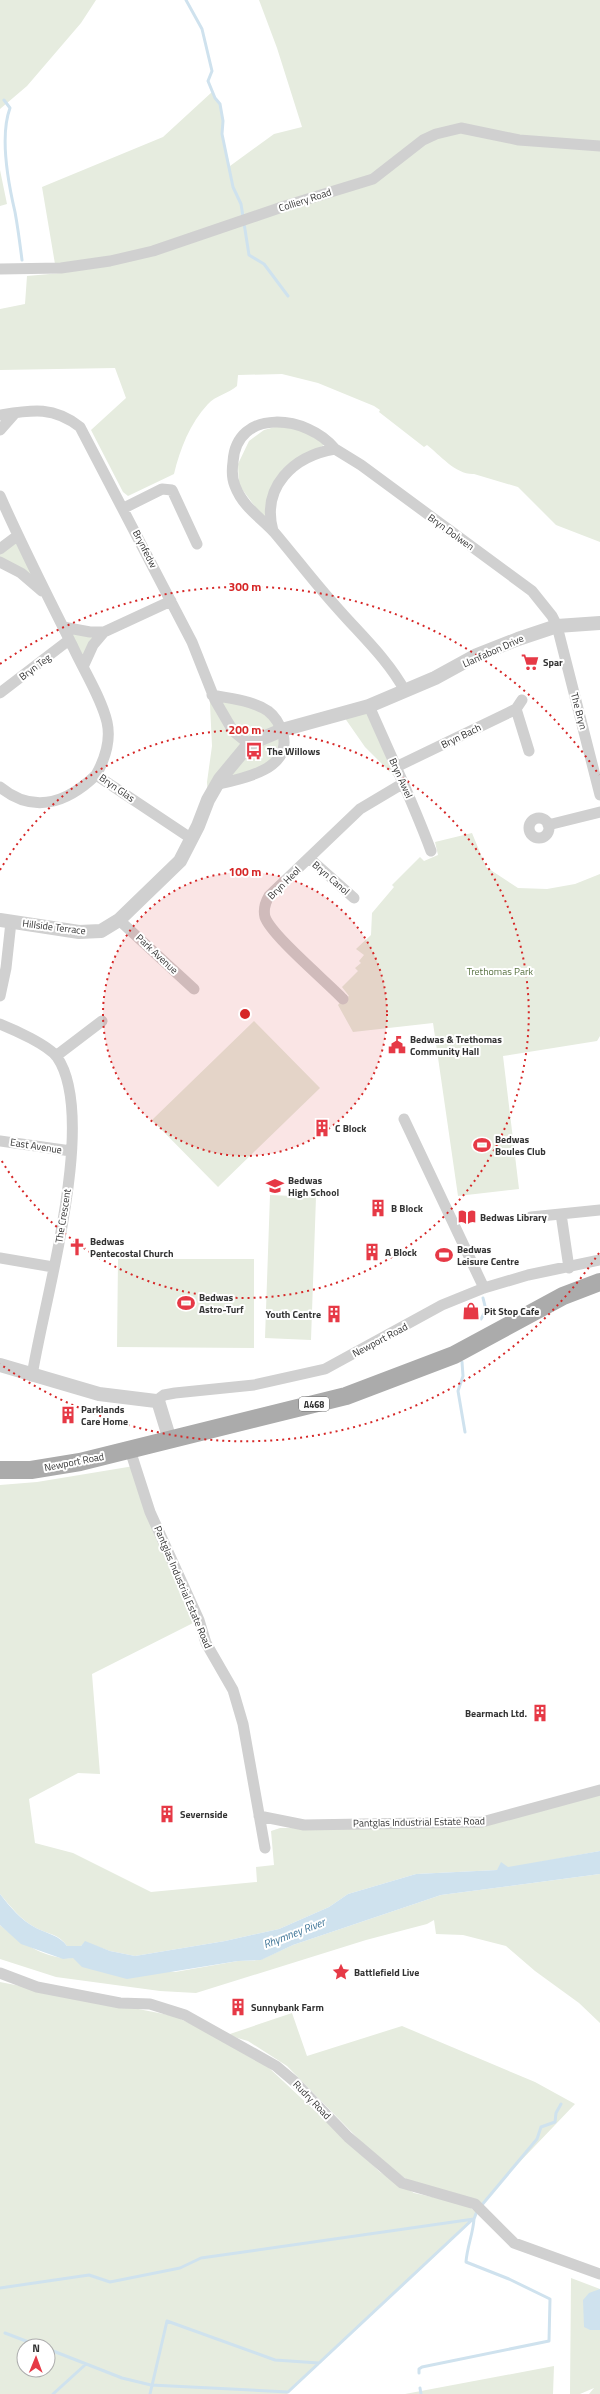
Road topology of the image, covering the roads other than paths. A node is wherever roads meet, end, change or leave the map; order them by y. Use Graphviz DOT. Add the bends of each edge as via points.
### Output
graph roads {
  1 [pos="600,146"];
  2 [pos="0,269"];
  3 [pos="15,413"];
  4 [pos="0,414"];
  5 [pos="0,430"];
  6 [pos="334,449"];
  7 [pos="0,496"];
  8 [pos="124,508"];
  9 [pos="273,531"];
  10 [pos="17,536"];
  11 [pos="193,541"];
  12 [pos="0,549"];
  13 [pos="0,562"];
  14 [pos="46,594"];
  15 [pos="172,601"];
  16 [pos="600,623"];
  17 [pos="63,626"];
  18 [pos="557,626"];
  19 [pos="104,632"];
  20 [pos="70,640"];
  21 [pos="83,667"];
  22 [pos="405,691"];
  23 [pos="0,693"];
  24 [pos="212,695"];
  25 [pos="369,706"];
  26 [pos="282,730"];
  27 [pos="249,744"];
  28 [pos="529,751"];
  29 [pos="396,767"];
  30 [pos="96,775"];
  31 [pos="218,784"];
  32 [pos="402,784"];
  33 [pos="0,787"];
  34 [pos="600,795"];
  35 [pos="600,812"];
  36 [pos="548,825"];
  37 [pos="192,839"];
  38 [pos="431,852"];
  39 [pos="309,858"];
  40 [pos="354,898"];
  41 [pos="119,920"];
  42 [pos="5,921"];
  43 [pos="194,989"];
  44 [pos="0,996"];
  45 [pos="343,999"];
  46 [pos="102,1021"];
  47 [pos="0,1024"];
  48 [pos="56,1056"];
  49 [pos="404,1119"];
  50 [pos="0,1141"];
  51 [pos="71,1151"];
  52 [pos="600,1210"];
  53 [pos="561,1214"];
  54 [pos="531,1217"];
  55 [pos="0,1258"];
  56 [pos="600,1260"];
  57 [pos="53,1267"];
  58 [pos="569,1268"];
  59 [pos="600,1282"];
  60 [pos="484,1288"];
  61 [pos="0,1365"];
  62 [pos="32,1376"];
  63 [pos="156,1401"];
  64 [pos="170,1440"];
  65 [pos="130,1450"];
  66 [pos="0,1470"];
  67 [pos="600,1790"];
  68 [pos="259,1816"];
  69 [pos="265,1848"];
  70 [pos="0,1973"];
  71 [pos="600,2274"];
  1 -- 2 [label="street, Colliery Road" via="519,140 461,128 423,140 373,179 153,251 110,261 61,268"];
  3 -- 4 [label="street, Brynfedw"];
  3 -- 5 [label="street"];
  3 -- 8 [label="street, Brynfedw" via="49,411 67,417 80,427"];
  6 -- 9 [label="street, Bryn Dolwen" via="306,458 290,467 279,480 270,509"];
  6 -- 9 [label="street, Bryn Dolwen" via="316,431 294,423 272,422 253,426 242,435 233,452 234,486 248,508"];
  6 -- 18 [label="street, Bryn Dolwen" via="361,465 532,591 549,611"];
  7 -- 10 [label="street, Bryn Glas"];
  8 -- 11 [label="street" via="162,489 172,490"];
  8 -- 15 [label="street, Brynfedw"];
  9 -- 22 [label="street, Bryn Dolwen" via="297,563 390,666"];
  10 -- 12 [label="street"];
  10 -- 14 [label="street, Bryn Glas"];
  13 -- 14 [label="street, Bryn Glas" via="21,573"];
  14 -- 17 [label="street, Bryn Glas"];
  15 -- 19 [label="street"];
  15 -- 24 [label="street, Brynfedw" via="205,670"];
  16 -- 18 [label="street, Llanfabon Drive"];
  17 -- 19 [label="street" via="90,632"];
  17 -- 20 [label="street, Bryn Glas"];
  18 -- 22 [label="street, Llanfabon Drive" via="486,651"];
  18 -- 34 [label="street, The Bryn"];
  19 -- 21 [label="street" via="93,645"];
  20 -- 21 [label="street, Bryn Glas"];
  20 -- 23 [label="street, Bryn Teg"];
  21 -- 30 [label="street, Bryn Glas" via="107,722 108,744 103,763"];
  22 -- 25 [label="street, Llanfabon Drive"];
  24 -- 26 [label="street" via="254,704 276,717"];
  24 -- 27 [label="street, Brynfedw" via="233,731"];
  25 -- 26 [label="street"];
  25 -- 29 [label="street, Bryn Awel"];
  26 -- 27 [label="street"];
  26 -- 31 [label="street" via="284,738 281,751 268,768 252,776"];
  27 -- 31 [label="street"];
  28 -- 29 [label="street, Bryn Bach" via="519,704"];
  29 -- 32 [label="street, Bryn Awel"];
  30 -- 33 [label="street" via="81,789 62,800 23,800"];
  30 -- 37 [label="street, Bryn Glas"];
  31 -- 37 [label="street" via="208,800"];
  32 -- 38 [label="street, Bryn Awel" via="415,808"];
  32 -- 39 [label="street, Bryn Heol" via="360,809"];
  35 -- 36 [label="street"];
  37 -- 41 [label="street, Hillside Terrace" via="180,861"];
  39 -- 40 [label="street, Bryn Canol"];
  39 -- 45 [label="street, Bryn Heol" via="269,896 264,906 265,918 276,934"];
  41 -- 42 [label="street, Hillside Terrace" via="101,931 79,932"];
  41 -- 43 [label="street, Park Avenue"];
  42 -- 44 [label="street" via="6,968"];
  46 -- 48 [label="street"];
  47 -- 48 [label="street" via="25,1035"];
  48 -- 51 [label="street, The Crescent" via="70,1088"];
  49 -- 60 [label="street"];
  50 -- 51 [label="street, East Avenue"];
  51 -- 57 [label="street, The Crescent" via="64,1219"];
  52 -- 53 [label="street"];
  53 -- 54 [label="street"];
  53 -- 58 [label="street"];
  55 -- 57 [label="street"];
  56 -- 58 [label="street, Newport Road"];
  57 -- 62 [label="street, The Crescent"];
  58 -- 60 [label="street, Newport Road" via="528,1275"];
  59 -- 64 [label="main road, Newport Road / A468" via="563,1296 454,1355 346,1396"];
  60 -- 63 [label="street, Newport Road" via="442,1306 325,1369 254,1385 164,1395"];
  61 -- 62 [label="street, Newport Road"];
  62 -- 63 [label="street, Newport Road" via="110,1396"];
  63 -- 64 [label="street"];
  64 -- 65 [label="main road, Newport Road / A468"];
  65 -- 66 [label="main road, Newport Road / A468" via="44,1468"];
  65 -- 68 [label="street, Pantglas Industrial Estate Road" via="150,1512 199,1620 206,1643 233,1690 243,1724"];
  67 -- 68 [label="street, Pantglas Industrial Estate Road" via="482,1822 304,1825"];
  68 -- 69 [label="street, Pantglas Industrial Estate Road"];
  70 -- 71 [label="street, Rudry Road" via="37,1987 120,2004 150,2004 185,2015 276,2066 348,2137 402,2183 475,2204 514,2243"];
}
